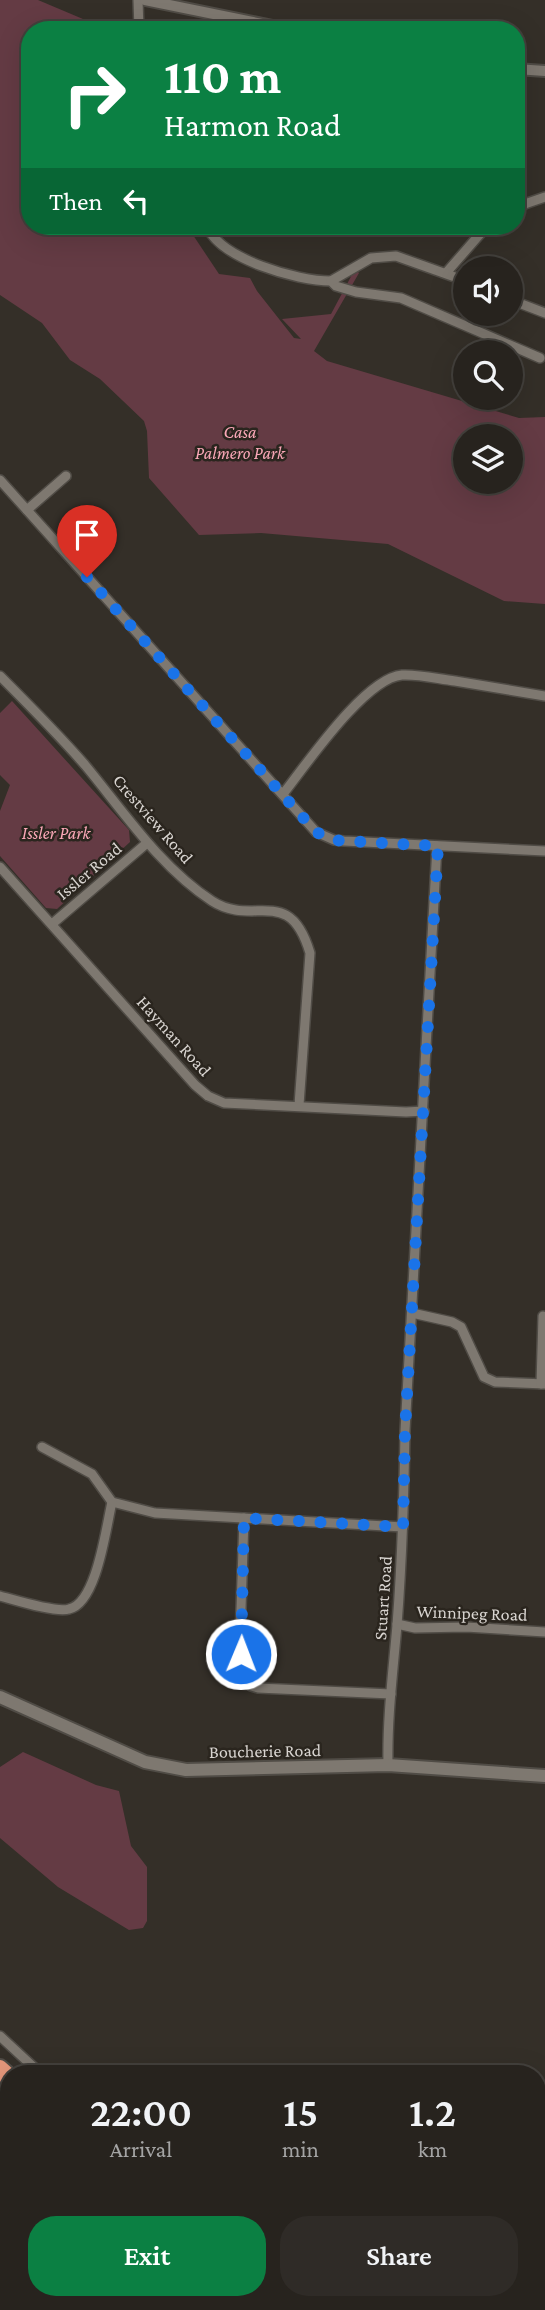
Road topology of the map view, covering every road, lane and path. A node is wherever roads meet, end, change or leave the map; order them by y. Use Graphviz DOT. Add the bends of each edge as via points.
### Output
graph roads {
  1 [pos="138,0"];
  2 [pos="145,0"];
  3 [pos="139,21"];
  4 [pos="248,21"];
  5 [pos="525,70"];
  6 [pos="545,71"];
  7 [pos="545,197"];
  8 [pos="525,204"];
  9 [pos="210,235"];
  10 [pos="479,235"];
  11 [pos="446,273"];
  12 [pos="453,276"];
  13 [pos="331,281"];
  14 [pos="523,305"];
  15 [pos="545,313"];
  16 [pos="540,358"];
  17 [pos="66,476"];
  18 [pos="0,480"];
  19 [pos="27,510"];
  20 [pos="0,676"];
  21 [pos="545,696"];
  22 [pos="283,794"];
  23 [pos="147,843"];
  24 [pos="438,846"];
  25 [pos="545,851"];
  26 [pos="0,867"];
  27 [pos="52,924"];
  28 [pos="299,1105"];
  29 [pos="424,1111"];
  30 [pos="412,1313"];
  31 [pos="543,1316"];
  32 [pos="543,1384"];
  33 [pos="43,1447"];
  34 [pos="112,1502"];
  35 [pos="244,1518"];
  36 [pos="403,1527"];
  37 [pos="0,1596"];
  38 [pos="397,1624"];
  39 [pos="545,1632"];
  40 [pos="391,1694"];
  41 [pos="0,1697"];
  42 [pos="388,1766"];
  43 [pos="545,1776"];
  44 [pos="0,2036"];
  45 [pos="31,2065"];
  1 -- 3 [label="street"];
  2 -- 4 [label="street"];
  5 -- 6 [label="street"];
  7 -- 8 [label="street"];
  9 -- 13 [label="street" via="244,259"];
  10 -- 11 [label="street"];
  11 -- 12 [label="street"];
  11 -- 13 [label="street" via="396,256 372,258"];
  13 -- 16 [label="street" via="356,292 401,298"];
  14 -- 15 [label="street"];
  17 -- 19 [label="street"];
  18 -- 19 [label="street"];
  19 -- 22 [label="street"];
  20 -- 23 [label="street, Crestview Road" via="74,752"];
  21 -- 22 [label="street" via="431,677 401,675 381,682"];
  22 -- 24 [label="street" via="316,832 334,840"];
  23 -- 27 [label="street, Issler Road"];
  23 -- 28 [label="street, Crestview Road" via="214,902 234,909 275,911 297,922 310,953"];
  24 -- 25 [label="street"];
  24 -- 29 [label="street, Stuart Road"];
  26 -- 27 [label="street, Hayman Road"];
  27 -- 28 [label="street, Hayman Road" via="208,1096 224,1103"];
  28 -- 29 [label="street, Hayman Road"];
  29 -- 30 [label="street, Stuart Road"];
  30 -- 32 [label="street" via="461,1327 484,1377 495,1382"];
  30 -- 36 [label="street, Stuart Road"];
  31 -- 32 [label="street"];
  33 -- 34 [label="street" via="92,1474"];
  34 -- 35 [label="street" via="155,1513"];
  34 -- 37 [label="street" via="94,1580 81,1604 68,1610"];
  35 -- 36 [label="street"];
  35 -- 40 [label="street" via="243,1679 258,1688"];
  36 -- 38 [label="street, Stuart Road"];
  38 -- 39 [label="street, Winnipeg Road"];
  38 -- 40 [label="street, Stuart Road"];
  40 -- 42 [label="street, Stuart Road"];
  41 -- 42 [label="main road, Boucherie Road" via="145,1762 186,1770"];
  42 -- 43 [label="main road, Boucherie Road"];
  44 -- 45 [label="street"];
}
